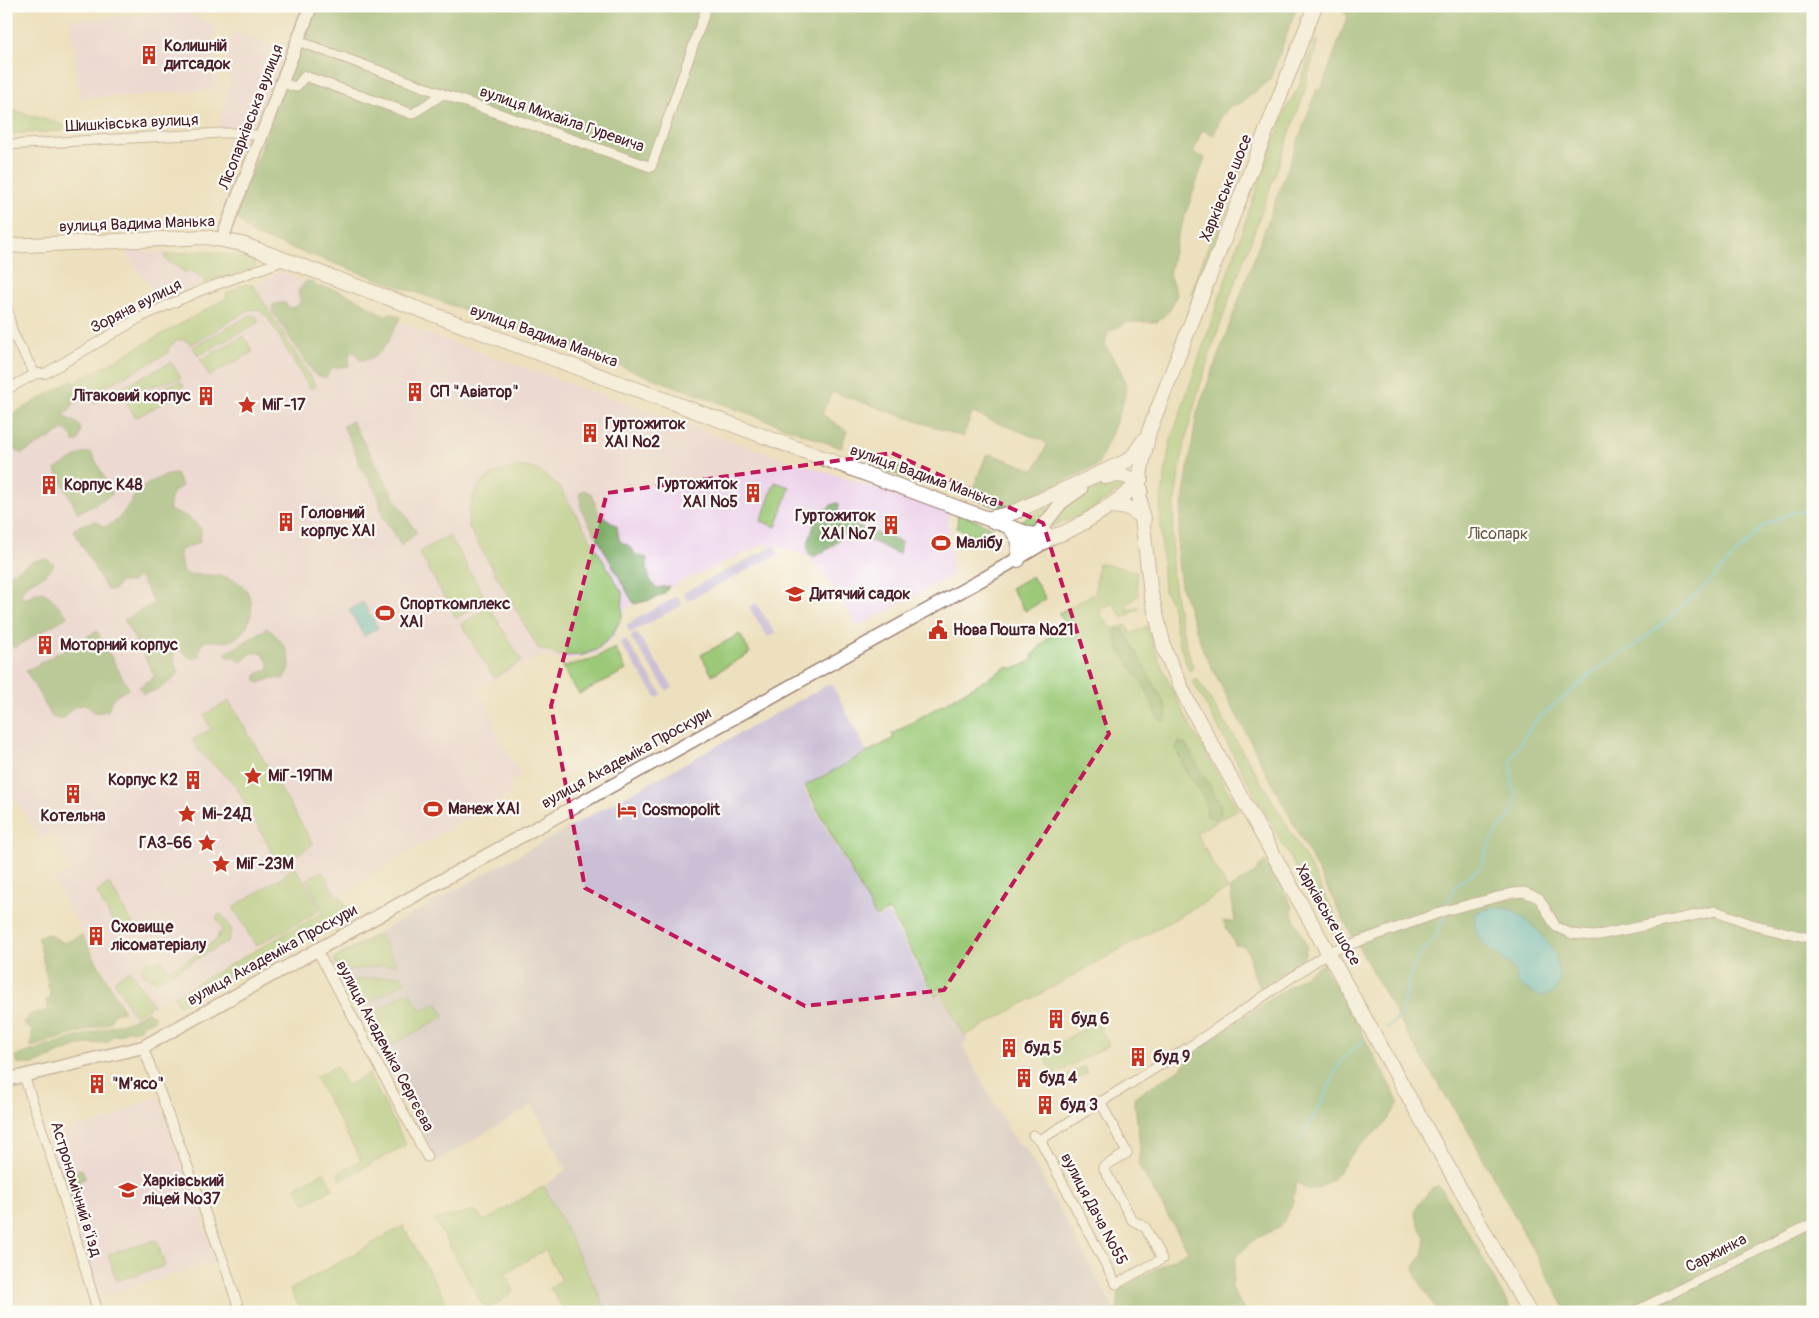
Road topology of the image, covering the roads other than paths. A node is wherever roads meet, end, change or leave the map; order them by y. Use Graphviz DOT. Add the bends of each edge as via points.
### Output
graph roads {
  1 [pos="311,6"];
  2 [pos="707,6"];
  3 [pos="1315,6"];
  4 [pos="298,41"];
  5 [pos="282,83"];
  6 [pos="443,94"];
  7 [pos="260,136"];
  8 [pos="6,145"];
  9 [pos="222,239"];
  10 [pos="6,246"];
  11 [pos="286,260"];
  12 [pos="6,303"];
  13 [pos="35,374"];
  14 [pos="1168,382"];
  15 [pos="6,390"];
  16 [pos="1149,431"];
  17 [pos="1153,456"];
  18 [pos="1131,458"];
  19 [pos="1106,477"];
  20 [pos="1138,484"];
  21 [pos="1081,489"];
  22 [pos="1111,506"];
  23 [pos="1144,514"];
  24 [pos="990,518"];
  25 [pos="1010,527"];
  26 [pos="1036,534"];
  27 [pos="1057,536"];
  28 [pos="1018,560"];
  29 [pos="1813,939"];
  30 [pos="317,950"];
  31 [pos="1329,952"];
  32 [pos="143,1047"];
  33 [pos="24,1076"];
  34 [pos="6,1080"];
  35 [pos="1100,1101"];
  36 [pos="426,1157"];
  37 [pos="1813,1223"];
  38 [pos="98,1312"];
  39 [pos="240,1312"];
  40 [pos="1529,1312"];
  41 [pos="1634,1312"];
  1 -- 4 [label="street, Лісопарківська вулиця"];
  2 -- 6 [label="street, вулиця Михайла Гуревича" via="651,167"];
  3 -- 14 [label="main road, Харківське шосе"];
  4 -- 5 [label="street, Лісопарківська вулиця"];
  4 -- 6 [label="street, вулиця Михайла Гуревича"];
  5 -- 6 [label="street" via="296,87 305,76 412,114"];
  5 -- 7 [label="street, Лісопарківська вулиця"];
  7 -- 8 [label="street, Шишківська вулиця" via="223,133"];
  7 -- 9 [label="street, Лісопарківська вулиця"];
  9 -- 10 [label="main road, вулиця Вадима Манька" via="196,237"];
  9 -- 11 [label="main road, вулиця Вадима Манька"];
  11 -- 13 [label="street, Зоряна вулиця" via="202,290 141,317 46,373"];
  11 -- 24 [label="main road, вулиця Вадима Манька"];
  12 -- 13 [label="street" via="13,334"];
  13 -- 15 [label="street, Зоряна вулиця"];
  14 -- 16 [label="main road, Харківське шосе"];
  14 -- 17 [label="main road, Харківське шосе"];
  16 -- 18 [label="main road"];
  16 -- 20 [label="main road, Харківське шосе"];
  17 -- 20 [label="main road, вулиця Академіка Проскури"];
  17 -- 23 [label="main road, Харківське шосе"];
  18 -- 19 [label="main road"];
  18 -- 24 [label="main road" via="1012,513"];
  19 -- 20 [label="main road" via="1120,474"];
  19 -- 21 [label="main road"];
  20 -- 22 [label="main road, вулиця Академіка Проскури"];
  20 -- 23 [label="main road, Харківське шосе"];
  21 -- 24 [label="main road" via="1014,517"];
  21 -- 26 [label="street" via="1061,503"];
  22 -- 23 [label="main road"];
  22 -- 27 [label="main road, вулиця Академіка Проскури"];
  23 -- 31 [label="main road, Харківське шосе" via="1151,594 1170,663 1196,718"];
  24 -- 25 [label="main road, вулиця Вадима Манька"];
  25 -- 26 [label="main road, вулиця Вадима Манька"];
  25 -- 28 [label="main road" via="1019,541"];
  26 -- 27 [label="main road, вулиця Вадима Манька"];
  26 -- 28 [label="street"];
  27 -- 28 [label="street, вулиця Академіка Проскури"];
  28 -- 30 [label="street, вулиця Академіка Проскури"];
  29 -- 31 [label="street, вулиця Дача №55" via="1751,924 1716,911 1594,936 1572,934 1556,926 1539,898 1524,892 1460,906"];
  30 -- 32 [label="street, вулиця Академіка Проскури"];
  30 -- 36 [label="street, вулиця Академіка Сергєєва"];
  31 -- 35 [label="street, вулиця Дача №55" via="1189,1047"];
  31 -- 40 [label="main road, Харківське шосе"];
  32 -- 33 [label="street, вулиця Академіка Проскури"];
  32 -- 39 [label="street"];
  33 -- 34 [label="street, вулиця Академіка Проскури"];
  33 -- 38 [label="street, Астрономічний в'їзд"];
  35 -- 35 [label="street, вулиця Дача №55" via="1127,1153 1103,1167 1132,1220 1145,1226 1162,1259 1116,1284 1036,1138"];
  37 -- 41 [label="street, Саржинка"];
}
